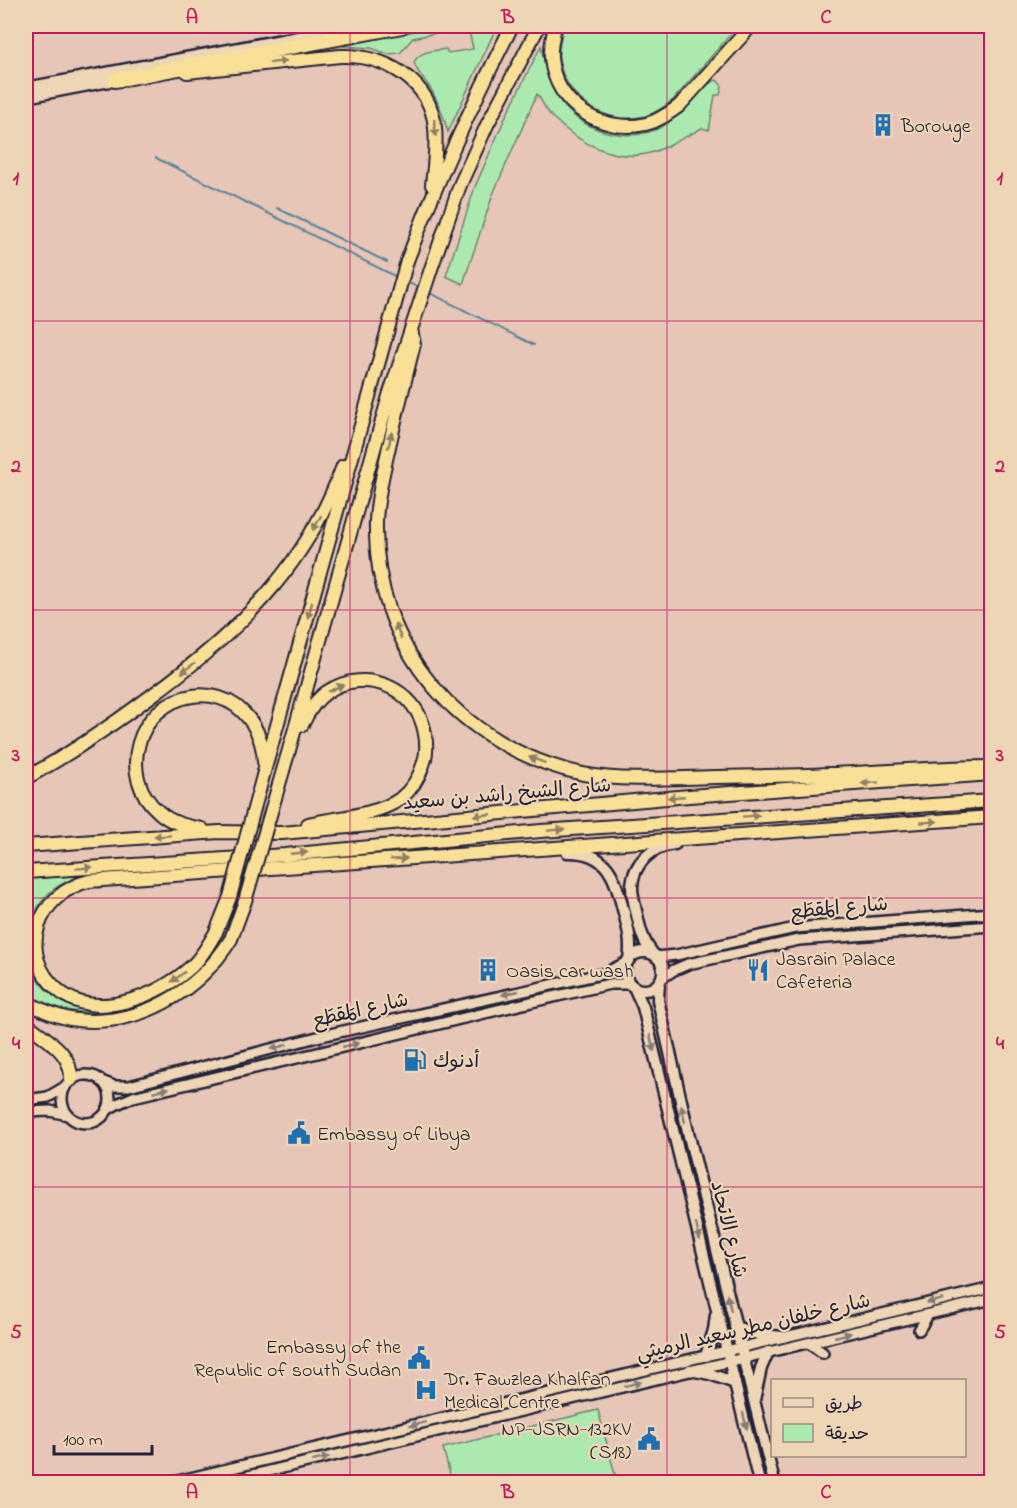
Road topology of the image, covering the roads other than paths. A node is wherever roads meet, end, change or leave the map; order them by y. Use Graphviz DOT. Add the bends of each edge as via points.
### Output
graph roads {
  1 [pos="356,26"];
  2 [pos="402,26"];
  3 [pos="512,26"];
  4 [pos="539,26"];
  5 [pos="555,26"];
  6 [pos="751,26"];
  7 [pos="115,80"];
  8 [pos="26,88"];
  9 [pos="26,97"];
  10 [pos="430,198"];
  11 [pos="411,329"];
  12 [pos="382,351"];
  13 [pos="289,750"];
  14 [pos="992,767"];
  15 [pos="264,772"];
  16 [pos="992,774"];
  17 [pos="26,778"];
  18 [pos="992,801"];
  19 [pos="992,817"];
  20 [pos="219,832"];
  21 [pos="282,833"];
  22 [pos="714,837"];
  23 [pos="26,846"];
  24 [pos="528,850"];
  25 [pos="26,872"];
  26 [pos="992,913"];
  27 [pos="992,926"];
  28 [pos="654,955"];
  29 [pos="628,961"];
  30 [pos="661,981"];
  31 [pos="632,986"];
  32 [pos="26,1002"];
  33 [pos="26,1023"];
  34 [pos="101,1081"];
  35 [pos="69,1083"];
  36 [pos="26,1100"];
  37 [pos="107,1110"];
  38 [pos="26,1112"];
  39 [pos="68,1115"];
  40 [pos="992,1288"];
  41 [pos="992,1299"];
  42 [pos="716,1306"];
  43 [pos="928,1315"];
  44 [pos="735,1327"];
  45 [pos="919,1330"];
  46 [pos="783,1337"];
  47 [pos="809,1343"];
  48 [pos="741,1352"];
  49 [pos="768,1352"];
  50 [pos="823,1353"];
  51 [pos="729,1355"];
  52 [pos="706,1356"];
  53 [pos="690,1370"];
  54 [pos="735,1383"];
  55 [pos="566,1389"];
  56 [pos="569,1400"];
  57 [pos="754,1403"];
  58 [pos="760,1430"];
  59 [pos="771,1436"];
  60 [pos="173,1482"];
  61 [pos="223,1482"];
  62 [pos="759,1482"];
  63 [pos="774,1482"];
  1 -- 8 [label="main road"];
  2 -- 7 [label="highway"];
  3 -- 10 [label="highway"];
  4 -- 11 [label="highway" via="460,185"];
  5 -- 6 [label="highway" via="551,60 560,88 586,115 615,126 633,126 664,117 678,106"];
  7 -- 9 [label="main road"];
  7 -- 10 [label="highway, one-way" via="340,56 380,61 408,78 429,106 436,145"];
  10 -- 12 [label="highway" via="407,261"];
  11 -- 13 [label="highway"];
  14 -- 11 [label="highway, one-way" via="692,778 604,777 549,764 485,735 458,713 413,662 393,621 378,568 377,506 414,344"];
  12 -- 15 [label="highway, one-way"];
  12 -- 17 [label="highway, one-way" via="330,499 296,557 263,599 216,646 175,679 95,736"];
  13 -- 21 [label="highway, one-way" via="318,700 337,686 361,680 385,684 406,697 421,717 427,744 420,775 400,799 378,809 296,826"];
  13 -- 32 [label="highway, bridge" via="231,939 202,976 162,1004 136,1015 108,1020 77,1020 48,1013"];
  15 -- 20 [label="highway" via="258,732 243,712 222,699 185,697 162,707 147,723 136,753 137,774 145,795 167,818"];
  15 -- 24 [label="highway, one-way, bridge" via="230,897 216,933 194,965 156,992 133,1001 90,1005 57,990 37,956 39,922 48,906 69,887 89,881"];
  16 -- 21 [label="highway, شارع الشيخ راشد بن سعيد, one-way" via="689,796"];
  25 -- 18 [label="highway, شارع الشيخ راشد بن سعيد, one-way" via="285,855 541,831"];
  22 -- 19 [label="highway, one-way"];
  20 -- 21 [label="highway, شارع الشيخ راشد بن سعيد"];
  20 -- 23 [label="highway, شارع الشيخ راشد بن سعيد, one-way"];
  22 -- 24 [label="highway"];
  22 -- 28 [label="main road" via="663,846 639,866 632,894 642,937"];
  24 -- 29 [label="main road" via="581,852 605,865 620,896 629,936"];
  26 -- 28 [label="street, شارع المَقطَع" via="795,928 676,955"];
  27 -- 30 [label="street, شارع المَقطَع" via="782,942 688,964"];
  28 -- 29 [label="main road" via="640,952"];
  28 -- 30 [label="main road" via="663,966"];
  29 -- 31 [label="main road" via="625,974"];
  29 -- 34 [label="street, شارع المَقطَع, one-way" via="605,973 342,1031 129,1086"];
  30 -- 31 [label="main road" via="644,991"];
  44 -- 30 [label="main road, شارع الاتحاد, one-way" via="659,1005"];
  37 -- 31 [label="street, شارع المَقطَع, one-way" via="133,1097 538,1000 610,984"];
  31 -- 42 [label="main road, شارع الاتحاد, one-way" via="643,1007"];
  33 -- 35 [label="highway" via="66,1056 71,1068"];
  34 -- 35 [label="street" via="90,1075 76,1077"];
  34 -- 37 [label="street" via="109,1091"];
  35 -- 36 [label="street" via="48,1097"];
  35 -- 39 [label="street" via="62,1097"];
  37 -- 39 [label="street" via="92,1122 79,1122"];
  38 -- 39 [label="street"];
  40 -- 46 [label="street, شارع خلفان مطر سعيد الرميثي, one-way"];
  41 -- 43 [label="street, شارع خلفان مطر سعيد الرميثي"];
  42 -- 51 [label="main road, شارع الاتحاد"];
  42 -- 52 [label="main road"];
  43 -- 45 [label="street"];
  47 -- 43 [label="street, شارع خلفان مطر سعيد الرميثي, one-way"];
  44 -- 46 [label="main road"];
  44 -- 48 [label="main road, شارع الاتحاد"];
  46 -- 48 [label="street, شارع خلفان مطر سعيد الرميثي"];
  47 -- 49 [label="street, شارع خلفان مطر سعيد الرميثي"];
  47 -- 50 [label="street"];
  48 -- 49 [label="street, شارع خلفان مطر سعيد الرميثي"];
  48 -- 51 [label="street, شارع خلفان مطر سعيد الرميثي"];
  48 -- 57 [label="main road, شارع الاتحاد"];
  49 -- 57 [label="main road"];
  51 -- 52 [label="street, شارع خلفان مطر سعيد الرميثي"];
  51 -- 53 [label="street, شارع خلفان مطر سعيد الرميثي"];
  51 -- 54 [label="main road, شارع الاتحاد"];
  52 -- 55 [label="street, شارع خلفان مطر سعيد الرميثي"];
  53 -- 54 [label="main road"];
  56 -- 53 [label="street, شارع خلفان مطر سعيد الرميثي, one-way"];
  54 -- 62 [label="main road, شارع الاتحاد, one-way"];
  55 -- 56 [label="street" via="564,1394"];
  55 -- 60 [label="street, شارع خلفان مطر سعيد الرميثي, one-way"];
  61 -- 56 [label="street, شارع خلفان مطر سعيد الرميثي, one-way"];
  57 -- 58 [label="main road, شارع الاتحاد"];
  58 -- 59 [label="main road"];
  58 -- 63 [label="main road, شارع الاتحاد"];
}
